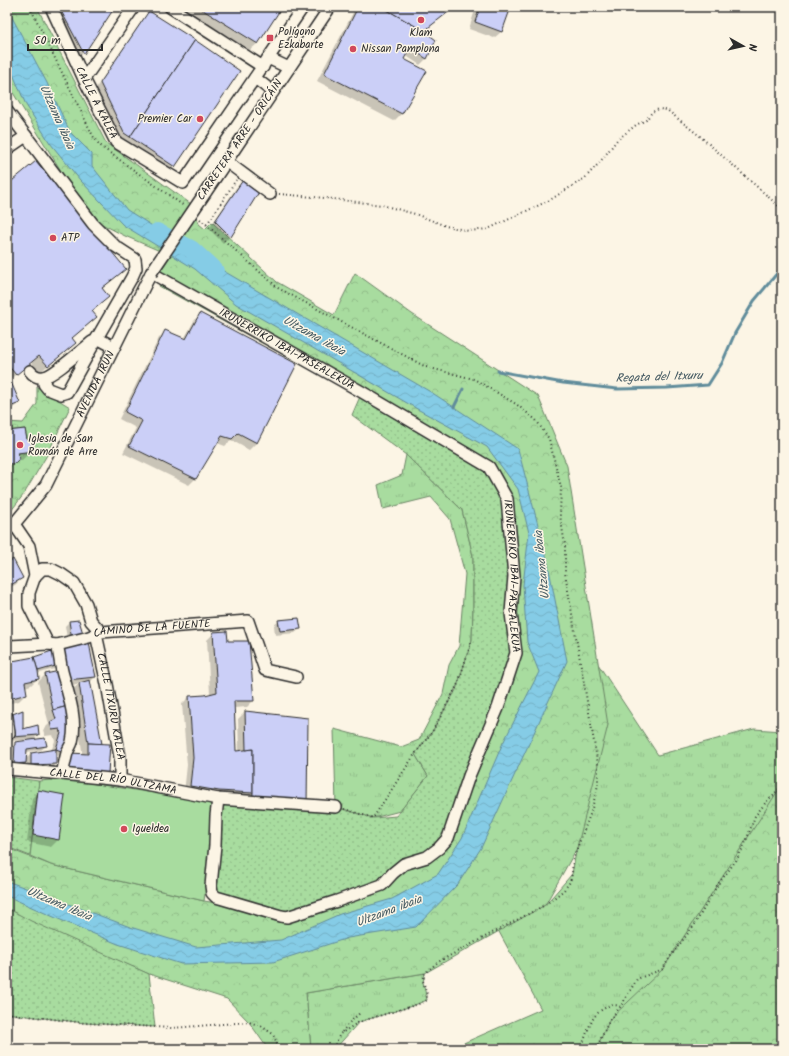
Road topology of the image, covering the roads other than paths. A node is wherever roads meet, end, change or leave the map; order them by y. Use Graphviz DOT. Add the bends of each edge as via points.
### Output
graph roads {
  1 [pos="51,7"];
  2 [pos="134,7"];
  3 [pos="170,7"];
  4 [pos="303,7"];
  5 [pos="330,7"];
  6 [pos="265,62"];
  7 [pos="289,68"];
  8 [pos="255,78"];
  9 [pos="84,79"];
  10 [pos="273,92"];
  11 [pos="7,110"];
  12 [pos="26,136"];
  13 [pos="7,149"];
  14 [pos="227,162"];
  15 [pos="270,194"];
  16 [pos="154,275"];
  17 [pos="97,338"];
  18 [pos="114,347"];
  19 [pos="30,372"];
  20 [pos="45,377"];
  21 [pos="10,527"];
  22 [pos="35,576"];
  23 [pos="98,633"];
  24 [pos="53,644"];
  25 [pos="8,646"];
  26 [pos="296,677"];
  27 [pos="7,717"];
  28 [pos="7,734"];
  29 [pos="7,769"];
  30 [pos="62,774"];
  31 [pos="120,780"];
  32 [pos="218,798"];
  33 [pos="336,807"];
  1 -- 9 [label="street, CALLE A KALEA"];
  2 -- 9 [label="street"];
  3 -- 6 [label="street"];
  4 -- 6 [label="street"];
  5 -- 7 [label="street, CARRETERA ARRE - ORICÁIN"];
  6 -- 7 [label="street"];
  6 -- 8 [label="street"];
  7 -- 10 [label="street, CARRETERA ARRE - ORICÁIN"];
  8 -- 9 [label="street, CALLE A KALEA" via="183,183 116,142"];
  8 -- 10 [label="street"];
  10 -- 14 [label="street, CARRETERA ARRE - ORICÁIN"];
  11 -- 12 [label="street"];
  12 -- 13 [label="street"];
  12 -- 17 [label="street" via="93,224 115,246 135,260 136,268 132,277"];
  14 -- 15 [label="street"];
  14 -- 16 [label="street, CARRETERA ARRE - ORICÁIN, bridge"];
  16 -- 18 [label="street, AVENIDA IRUN"];
  16 -- 32 [label="street, IRUÑERRIKO IBAI-PASEALEKUA" via="489,467 507,499 514,576 511,613 516,653 498,708 469,776 448,838 439,848 427,857 404,864 382,885 287,917 276,915 216,897 212,893"];
  17 -- 18 [label="street"];
  17 -- 20 [label="street"];
  17 -- 20 [label="street" via="67,392 61,394 48,389 44,384"];
  18 -- 21 [label="street, AVENIDA IRUN" via="46,484"];
  19 -- 20 [label="street"];
  21 -- 22 [label="street" via="29,546"];
  22 -- 23 [label="street" via="42,569 51,569 74,584"];
  22 -- 24 [label="street" via="29,593 29,606"];
  23 -- 24 [label="street, CAMINO DE LA FUENTE"];
  23 -- 26 [label="street, CAMINO DE LA FUENTE" via="248,621 265,670"];
  23 -- 31 [label="street, CALLE ITXURU KALEA" via="120,757"];
  24 -- 25 [label="street, CAMINO DE LA FUENTE"];
  24 -- 30 [label="street" via="60,653 71,704 73,727 72,742"];
  27 -- 28 [label="street"];
  29 -- 30 [label="street, CALLE DEL RÍO ULTZAMA"];
  30 -- 31 [label="street, CALLE DEL RÍO ULTZAMA"];
  31 -- 32 [label="street, CALLE DEL RÍO ULTZAMA"];
  32 -- 33 [label="street, CALLE DEL RÍO ULTZAMA"];
}
